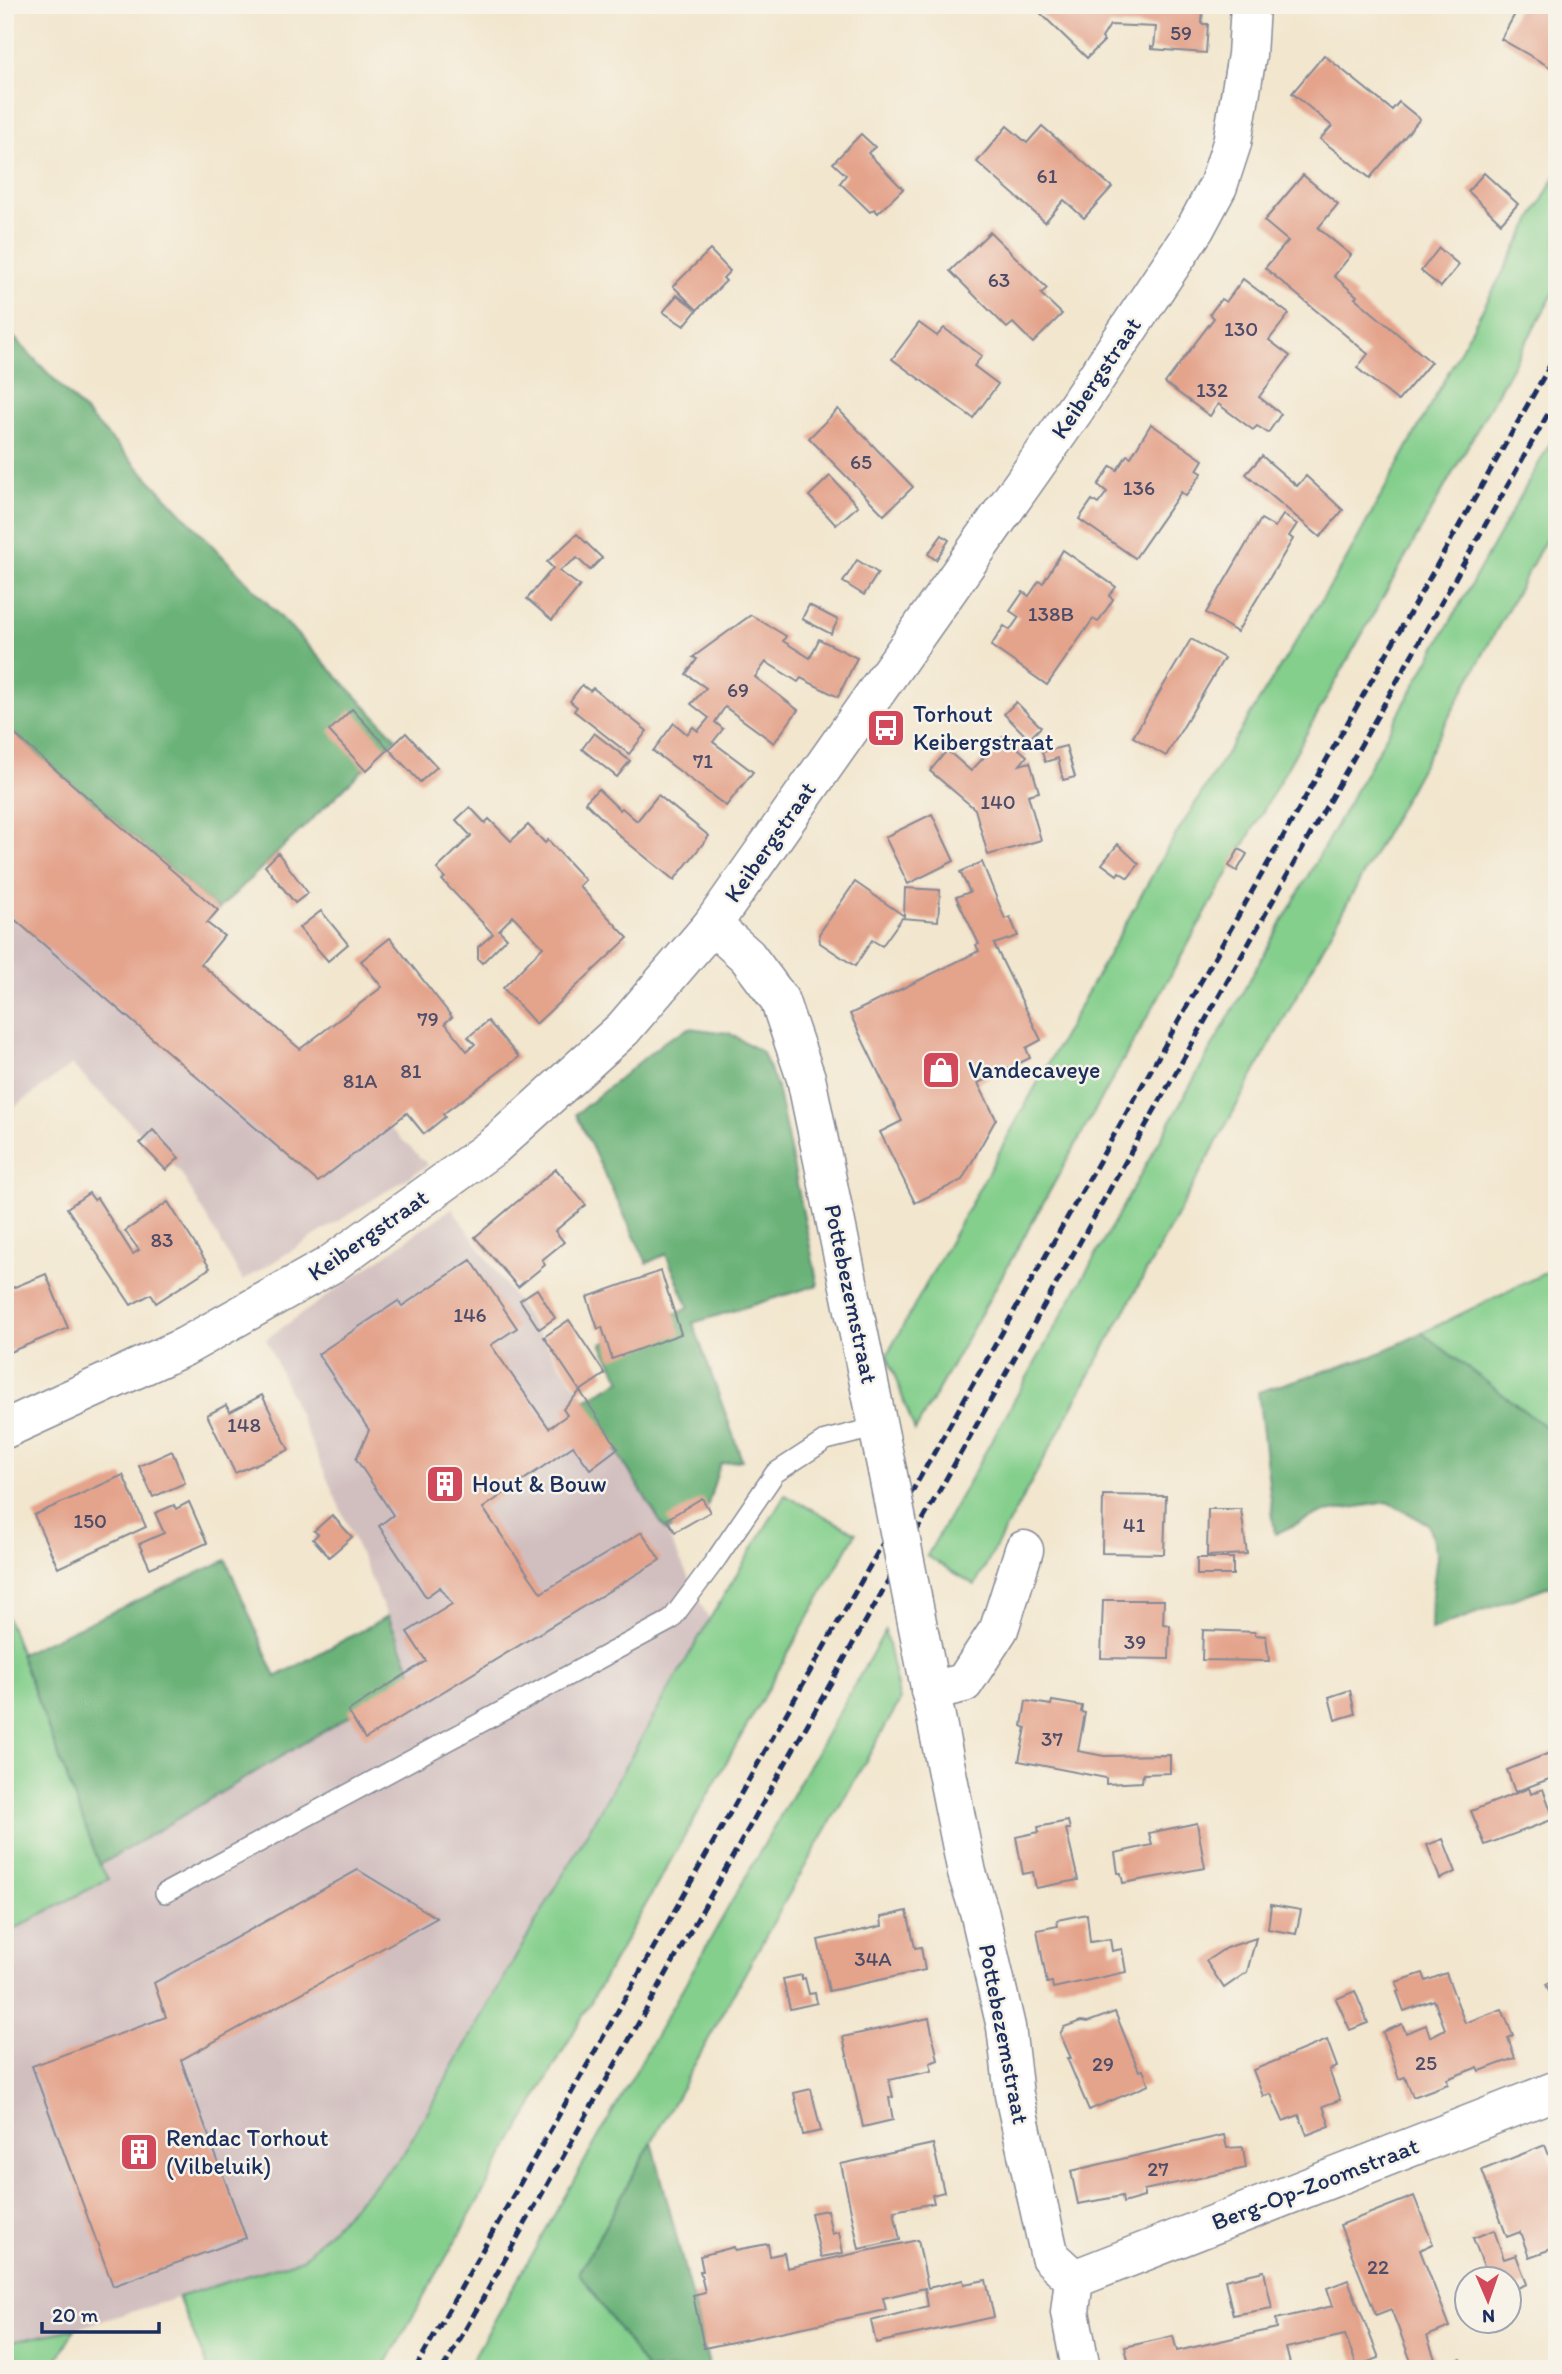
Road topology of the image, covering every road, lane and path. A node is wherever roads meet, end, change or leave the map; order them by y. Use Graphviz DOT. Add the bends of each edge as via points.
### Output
graph roads {
  1 [pos="1250,5"];
  2 [pos="712,925"];
  3 [pos="878,1427"];
  4 [pos="5,1429"];
  5 [pos="1024,1550"];
  6 [pos="930,1691"];
  7 [pos="165,1893"];
  8 [pos="1557,2090"];
  9 [pos="1073,2279"];
  10 [pos="1081,2369"];
  1 -- 2 [label="street, Keibergstraat" via="1247,55 1231,143 1218,186 1195,229 1076,408"];
  2 -- 3 [label="street, Pottebezemstraat" via="747,956 779,999 806,1078"];
  2 -- 4 [label="street, Keibergstraat" via="623,1029 494,1146 330,1265 184,1347"];
  3 -- 6 [label="street, Pottebezemstraat, bridge"];
  3 -- 7 [label="lane" via="826,1440 775,1473 671,1620"];
  5 -- 6 [label="street" via="999,1629 964,1684"];
  6 -- 9 [label="street, Pottebezemstraat" via="967,1873 1006,2026 1014,2095 1050,2257"];
  8 -- 9 [label="street, Berg-Op-Zoomstraat"];
  9 -- 10 [label="street" via="1070,2312"];
}
